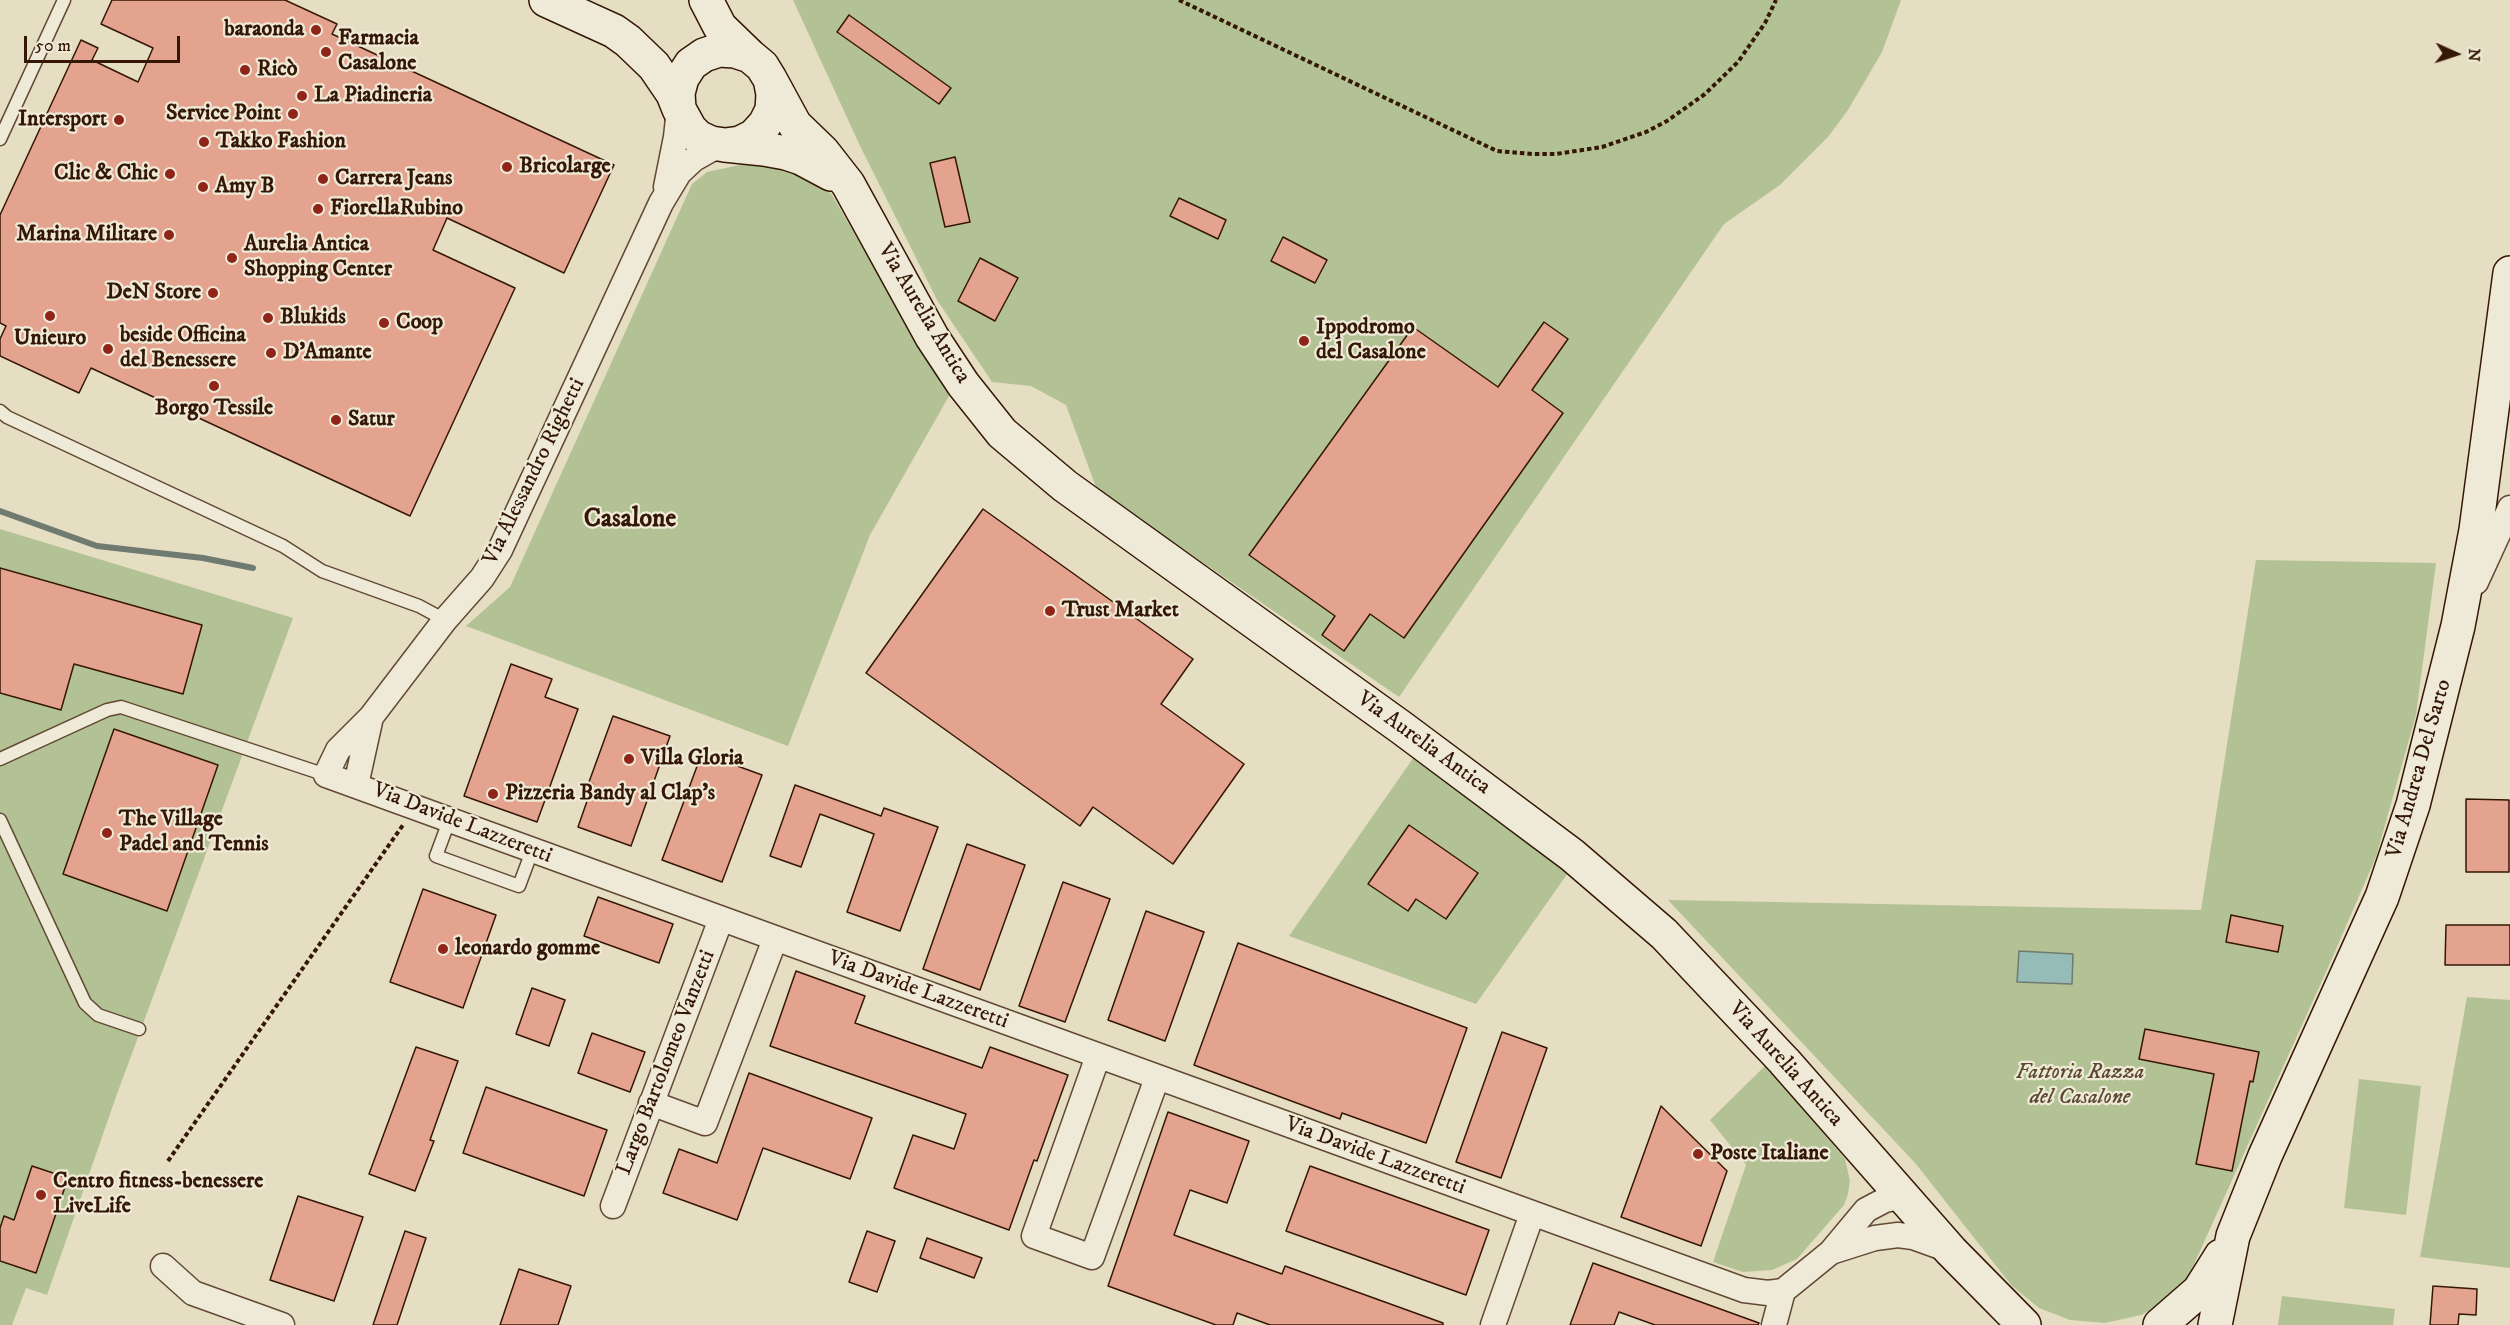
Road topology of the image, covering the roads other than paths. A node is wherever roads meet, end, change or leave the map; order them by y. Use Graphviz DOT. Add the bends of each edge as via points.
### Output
graph roads {
  1 [pos="64,0"];
  2 [pos="546,0"];
  3 [pos="706,0"];
  4 [pos="760,68"];
  5 [pos="680,110"];
  6 [pos="0,139"];
  7 [pos="722,145"];
  8 [pos="849,184"];
  9 [pos="661,203"];
  10 [pos="2510,273"];
  11 [pos="2505,360"];
  12 [pos="0,411"];
  13 [pos="2510,508"];
  14 [pos="445,620"];
  15 [pos="2458,626"];
  16 [pos="371,717"];
  17 [pos="0,759"];
  18 [pos="326,775"];
  19 [pos="356,784"];
  20 [pos="0,820"];
  21 [pos="449,821"];
  22 [pos="532,851"];
  23 [pos="720,919"];
  24 [pos="775,939"];
  25 [pos="139,1029"];
  26 [pos="1098,1056"];
  27 [pos="1157,1078"];
  28 [pos="651,1103"];
  29 [pos="1874,1163"];
  30 [pos="1904,1197"];
  31 [pos="613,1206"];
  32 [pos="1866,1210"];
  33 [pos="1532,1214"];
  34 [pos="2233,1236"];
  35 [pos="1875,1238"];
  36 [pos="1951,1251"];
  37 [pos="1831,1252"];
  38 [pos="163,1266"];
  39 [pos="1783,1291"];
  40 [pos="2015,1317"];
  41 [pos="282,1325"];
  42 [pos="1493,1325"];
  43 [pos="1774,1325"];
  44 [pos="2040,1325"];
  45 [pos="2160,1325"];
  46 [pos="2215,1325"];
  1 -- 6 [label="lane"];
  2 -- 5 [label="street" via="628,41 654,66"];
  3 -- 4 [label="street, Via Aurelia Antica" via="720,27"];
  4 -- 5 [label="street" via="735,51 719,50 704,55 682,78 678,93"];
  4 -- 7 [label="street" via="774,94 765,124 740,143"];
  4 -- 8 [label="street, Via Aurelia Antica" via="795,126"];
  5 -- 7 [label="street" via="683,120 698,136"];
  5 -- 9 [label="street"];
  7 -- 8 [label="street" via="801,158"];
  7 -- 9 [label="street" via="694,159 679,173"];
  8 -- 29 [label="street, Via Aurelia Antica" via="932,337 1002,432 1065,486 1572,855 1664,934"];
  9 -- 14 [label="street, Via Alessandro Righetti" via="510,533 482,578"];
  10 -- 11 [label="street, Via Andrea Del Sarto"];
  11 -- 15 [label="street, Via Andrea Del Sarto"];
  12 -- 14 [label="lane" via="283,546 322,571 419,606"];
  13 -- 15 [label="street"];
  14 -- 16 [label="street, Via Alessandro Righetti"];
  15 -- 34 [label="street, Via Andrea Del Sarto" via="2413,805 2382,897"];
  16 -- 18 [label="street, Via Alessandro Righetti" via="338,750"];
  16 -- 19 [label="street"];
  17 -- 18 [label="lane, Via Davide Lazzeretti" via="121,707"];
  18 -- 19 [label="street, Via Davide Lazzeretti"];
  19 -- 21 [label="street, Via Davide Lazzeretti"];
  20 -- 25 [label="lane" via="85,1004 98,1015"];
  21 -- 22 [label="street, Via Davide Lazzeretti"];
  21 -- 22 [label="lane" via="436,856 519,886"];
  22 -- 23 [label="street, Via Davide Lazzeretti"];
  23 -- 24 [label="street, Via Davide Lazzeretti"];
  23 -- 28 [label="street, Largo Bartolomeo Vanzetti"];
  24 -- 26 [label="street, Via Davide Lazzeretti"];
  24 -- 28 [label="street" via="705,1123"];
  26 -- 27 [label="street, Via Davide Lazzeretti"];
  26 -- 27 [label="street" via="1034,1236 1092,1257"];
  27 -- 33 [label="street, Via Davide Lazzeretti"];
  28 -- 31 [label="street, Largo Bartolomeo Vanzetti"];
  29 -- 30 [label="street, Via Aurelia Antica"];
  29 -- 32 [label="street" via="1873,1190"];
  30 -- 32 [label="street" via="1885,1200"];
  30 -- 35 [label="street"];
  30 -- 36 [label="street, Via Aurelia Antica"];
  32 -- 37 [label="street"];
  33 -- 39 [label="street, Via Davide Lazzeretti" via="1744,1290"];
  33 -- 42 [label="street"];
  34 -- 45 [label="street, Via Andrea Del Sarto" via="2199,1291"];
  34 -- 46 [label="street, Via Andrea Del Sarto"];
  35 -- 36 [label="street" via="1913,1237"];
  35 -- 37 [label="street"];
  36 -- 40 [label="street, Via Aurelia Antica"];
  37 -- 39 [label="street"];
  38 -- 41 [label="street" via="193,1293"];
  39 -- 43 [label="street"];
  40 -- 44 [label="street, Via Aurelia Antica"];
}
